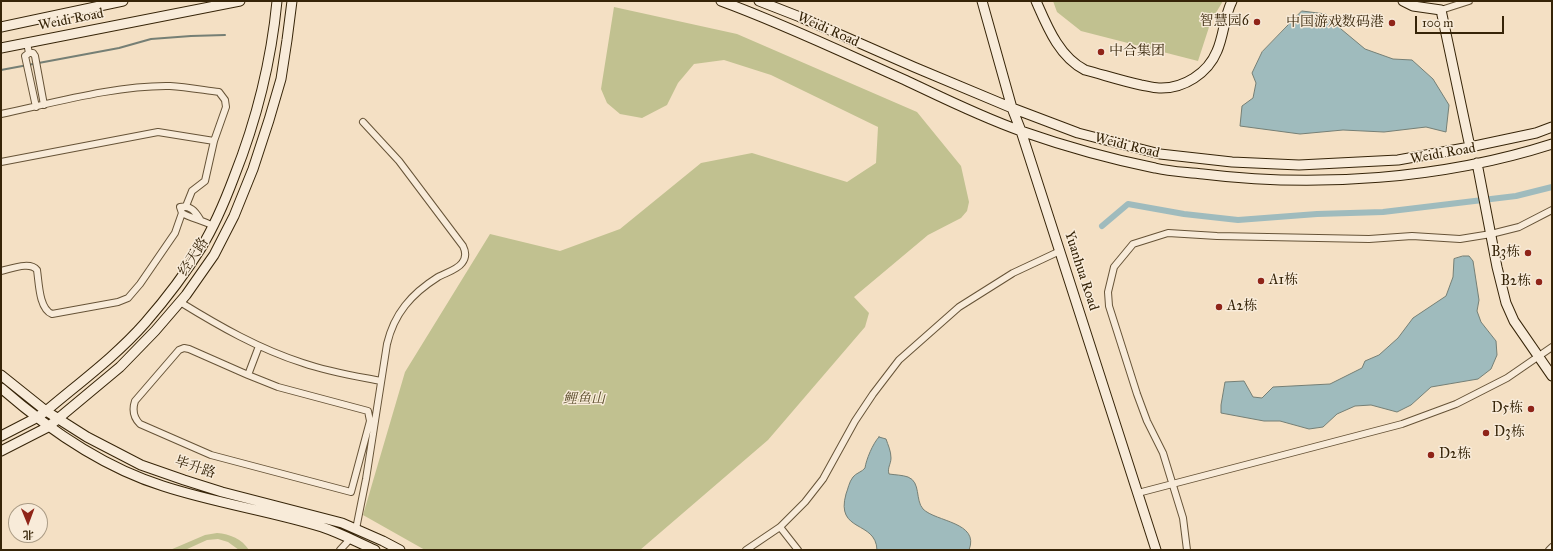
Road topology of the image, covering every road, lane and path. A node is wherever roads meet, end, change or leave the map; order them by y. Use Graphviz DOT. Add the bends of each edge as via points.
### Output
graph roads {
  1 [pos="123,1"];
  2 [pos="240,1"];
  3 [pos="277,1"];
  4 [pos="292,1"];
  5 [pos="721,1"];
  6 [pos="759,1"];
  7 [pos="982,1"];
  8 [pos="1036,1"];
  9 [pos="1232,1"];
  10 [pos="1403,1"];
  11 [pos="1469,1"];
  12 [pos="1441,10"];
  13 [pos="1,27"];
  14 [pos="1,48"];
  15 [pos="28,48"];
  16 [pos="44,105"];
  17 [pos="36,107"];
  18 [pos="1012,108"];
  19 [pos="1,114"];
  20 [pos="363,122"];
  21 [pos="1552,128"];
  22 [pos="1021,131"];
  23 [pos="214,141"];
  24 [pos="1552,144"];
  25 [pos="1470,147"];
  26 [pos="1,162"];
  27 [pos="1477,163"];
  28 [pos="186,206"];
  29 [pos="1552,210"];
  30 [pos="182,213"];
  31 [pos="200,219"];
  32 [pos="213,226"];
  33 [pos="1491,234"];
  34 [pos="1060,252"];
  35 [pos="1,271"];
  36 [pos="180,302"];
  37 [pos="259,346"];
  38 [pos="1552,347"];
  39 [pos="1539,357"];
  40 [pos="1,375"];
  41 [pos="248,375"];
  42 [pos="1552,376"];
  43 [pos="381,382"];
  44 [pos="1,388"];
  45 [pos="46,411"];
  46 [pos="36,418"];
  47 [pos="58,419"];
  48 [pos="48,427"];
  49 [pos="1,436"];
  50 [pos="1,451"];
  51 [pos="1173,484"];
  52 [pos="1138,493"];
  53 [pos="780,527"];
  54 [pos="356,529"];
  55 [pos="351,538"];
  56 [pos="1552,547"];
  57 [pos="340,550"];
  58 [pos="375,550"];
  59 [pos="400,550"];
  60 [pos="746,550"];
  61 [pos="798,550"];
  62 [pos="1156,550"];
  63 [pos="1187,550"];
  64 [pos="1549,550"];
  1 -- 13 [label="main road, Weidi Road"];
  2 -- 15 [label="main road, Weidi Road"];
  3 -- 32 [label="main road, 经天路" via="273,38 256,117"];
  4 -- 36 [label="main road, 经天路" via="281,79 253,169 234,216 214,255"];
  5 -- 22 [label="main road, Weidi Road"];
  6 -- 18 [label="main road, Weidi Road"];
  7 -- 18 [label="main road, Yuanhua Road"];
  8 -- 9 [label="main road" via="1065,56 1077,66 1159,88 1174,87 1187,82 1199,75 1211,62 1221,40 1222,28"];
  10 -- 12 [label="main road" via="1413,6"];
  11 -- 12 [label="street"];
  12 -- 25 [label="main road"];
  14 -- 15 [label="main road, Weidi Road"];
  15 -- 16 [label="street" via="35,56"];
  15 -- 17 [label="street" via="25,56"];
  16 -- 17 [label="street"];
  16 -- 23 [label="street" via="110,92 154,87 171,86 219,92 226,106"];
  17 -- 19 [label="street"];
  18 -- 22 [label="main road, Yuanhua Road"];
  18 -- 25 [label="main road, Weidi Road" via="1078,133 1160,154 1232,162 1299,165 1398,160"];
  20 -- 43 [label="street" via="398,161 462,246 465,254 460,266 429,283 399,312 388,337"];
  21 -- 25 [label="main road, Weidi Road"];
  22 -- 27 [label="main road, Weidi Road" via="1157,169 1230,178 1299,180 1400,176"];
  22 -- 34 [label="main road, Yuanhua Road"];
  23 -- 26 [label="street" via="158,132"];
  23 -- 28 [label="street" via="205,181 192,191"];
  24 -- 27 [label="main road, Weidi Road"];
  27 -- 33 [label="main road"];
  28 -- 30 [label="street" via="180,207"];
  28 -- 31 [label="street" via="196,212"];
  29 -- 33 [label="street" via="1518,227"];
  30 -- 31 [label="street"];
  30 -- 35 [label="street" via="175,233 140,284 128,298 118,302 52,314 43,306 35,268 29,265"];
  31 -- 32 [label="street"];
  32 -- 45 [label="main road, 经天路" via="174,287 144,324 108,359"];
  33 -- 39 [label="main road" via="1506,303 1514,321"];
  33 -- 51 [label="street" via="1460,239 1412,236 1369,239 1168,233 1133,244 1114,267 1108,292 1109,306 1137,394"];
  34 -- 52 [label="main road, Yuanhua Road"];
  34 -- 53 [label="street" via="1013,273 959,307 899,360 855,421 823,479"];
  36 -- 37 [label="street"];
  36 -- 47 [label="main road, 经天路" via="120,367"];
  37 -- 41 [label="street"];
  37 -- 43 [label="street" via="332,372"];
  38 -- 39 [label="street"];
  39 -- 42 [label="main road"];
  39 -- 51 [label="street" via="1507,378 1456,404 1402,424"];
  40 -- 45 [label="main road, 毕升路"];
  41 -- 41 [label="street" via="278,387 368,411 370,421 351,492 211,455 140,424 134,417 136,401 181,349 191,350"];
  43 -- 54 [label="street"];
  44 -- 46 [label="main road, 毕升路"];
  45 -- 46 [label="main road, 经天路"];
  45 -- 47 [label="main road, 毕升路"];
  46 -- 48 [label="main road, 毕升路"];
  46 -- 49 [label="main road, 经天路"];
  47 -- 48 [label="main road, 经天路"];
  47 -- 54 [label="main road, 毕升路" via="141,465 222,492 342,523"];
  48 -- 50 [label="main road, 经天路"];
  48 -- 55 [label="main road, 毕升路" via="134,476"];
  51 -- 52 [label="street"];
  51 -- 63 [label="street" via="1184,518"];
  52 -- 62 [label="main road, Yuanhua Road"];
  53 -- 60 [label="street"];
  53 -- 61 [label="street"];
  54 -- 59 [label="main road, 毕升路"];
  55 -- 57 [label="street"];
  55 -- 58 [label="main road, 毕升路"];
  56 -- 64 [label="street"];
}
